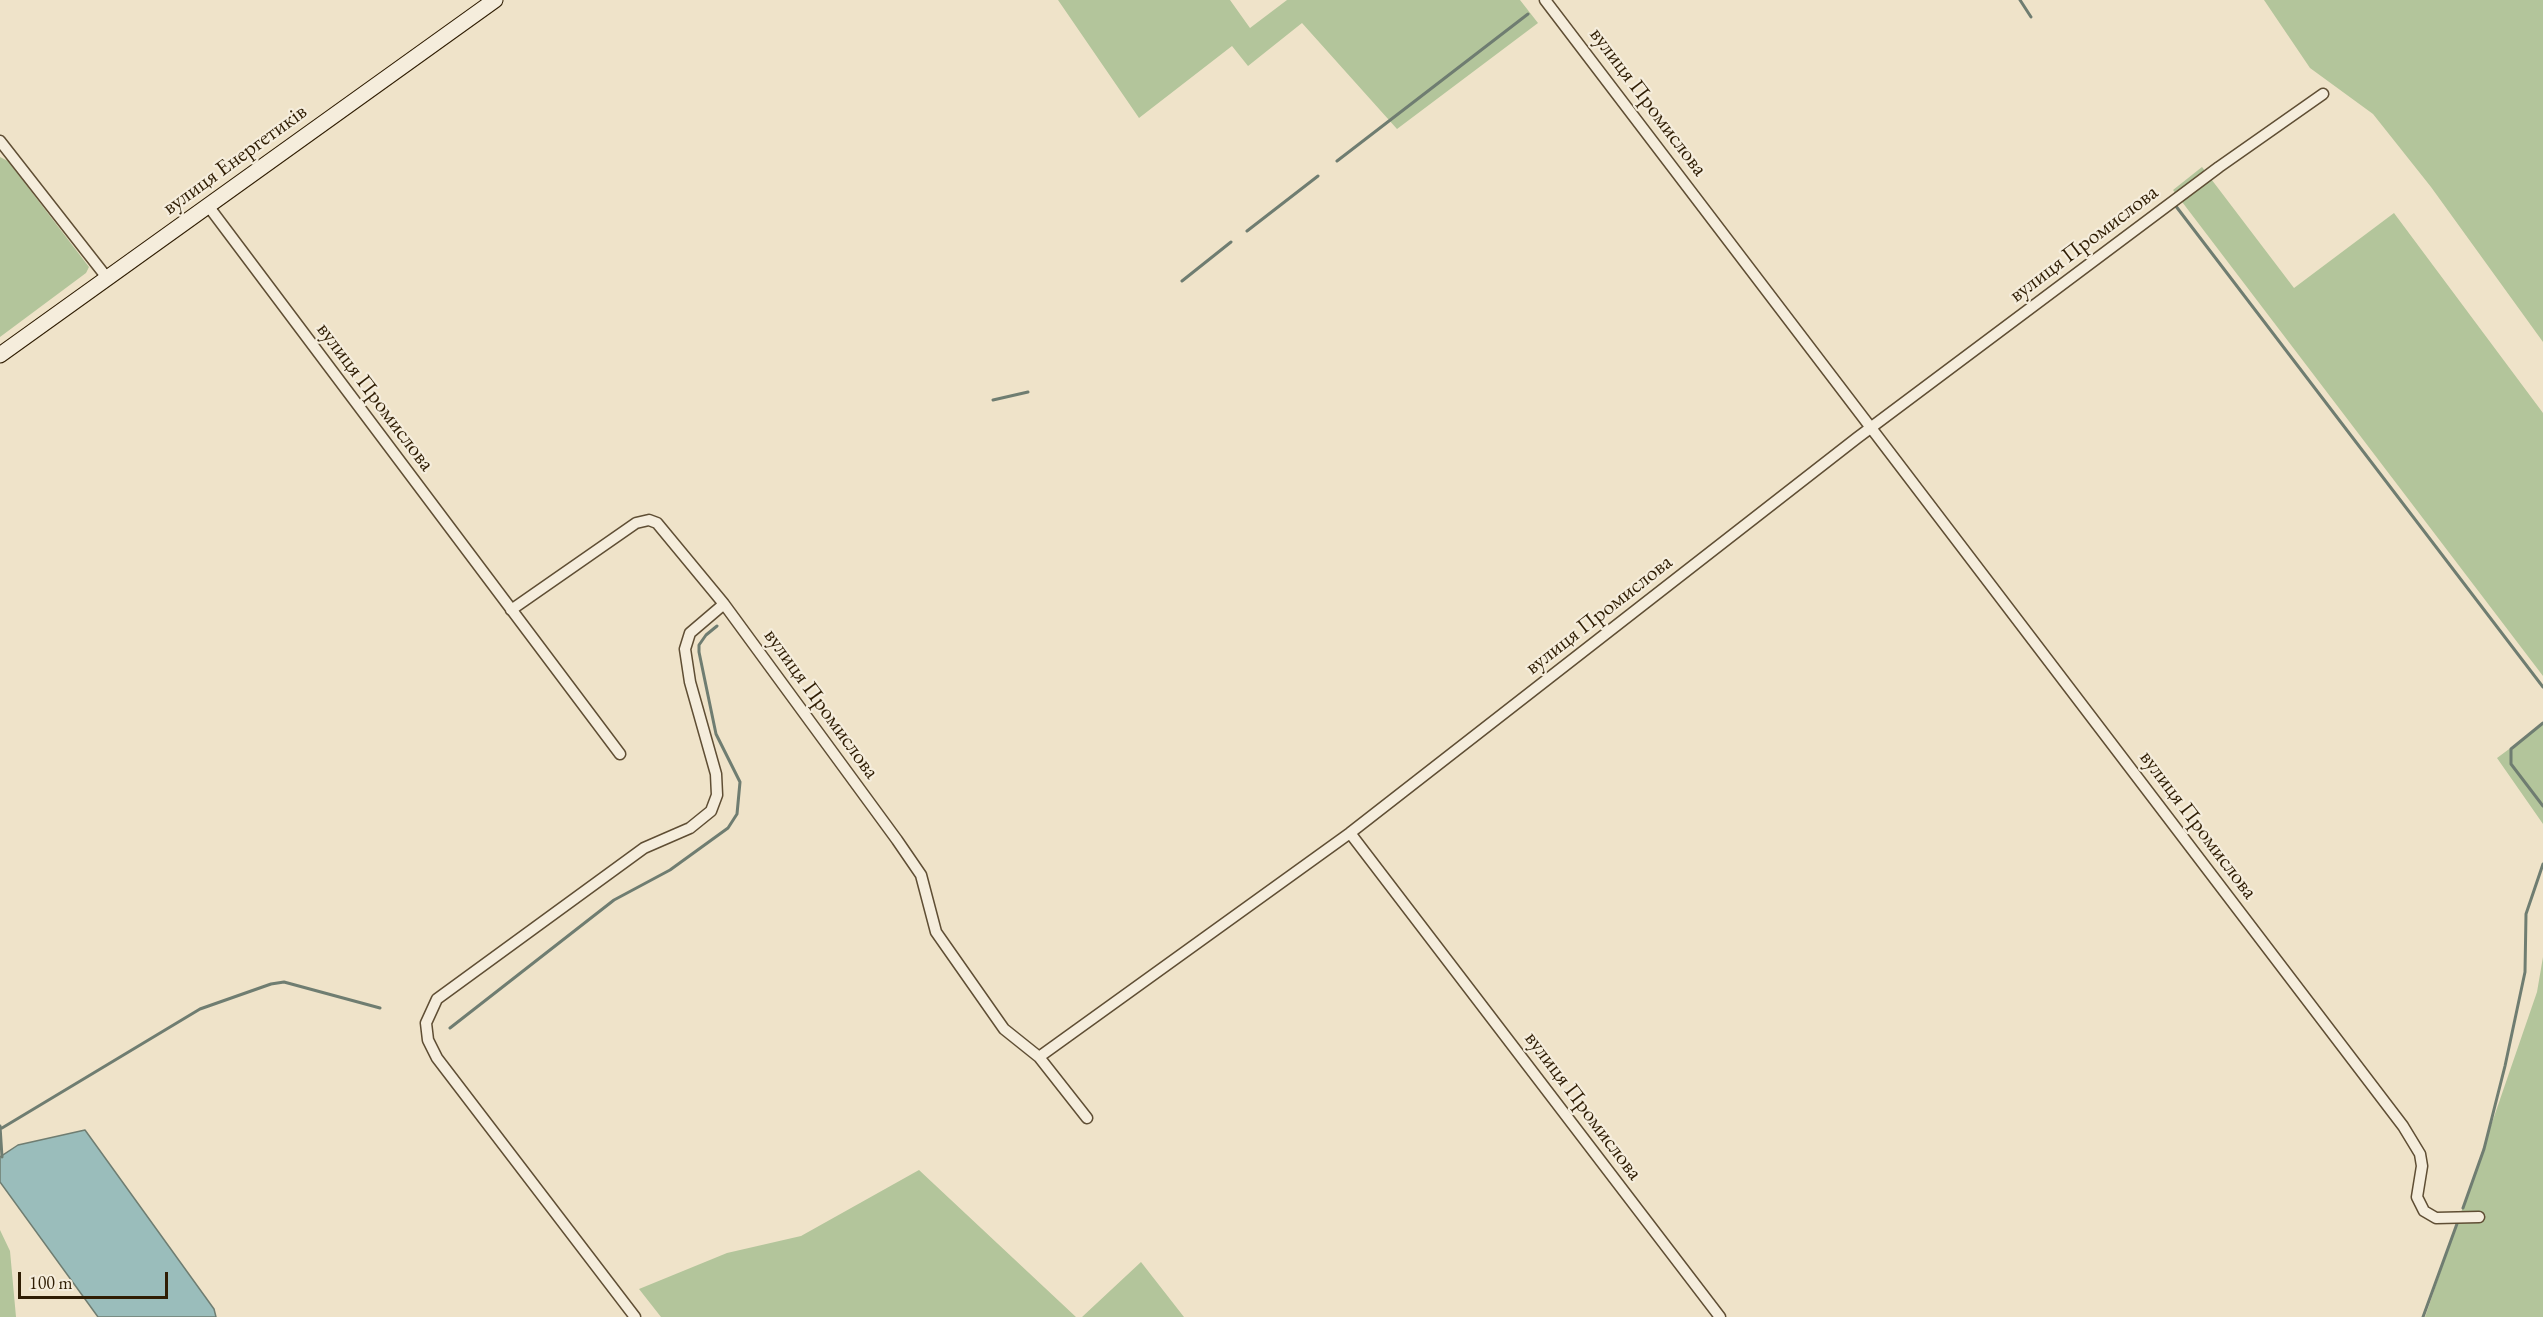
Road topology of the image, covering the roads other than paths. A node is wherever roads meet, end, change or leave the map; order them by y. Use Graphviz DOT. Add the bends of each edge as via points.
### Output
graph roads {
  1 [pos="495,0"];
  2 [pos="1545,0"];
  3 [pos="2323,94"];
  4 [pos="0,141"];
  5 [pos="209,207"];
  6 [pos="108,279"];
  7 [pos="0,355"];
  8 [pos="1872,429"];
  9 [pos="723,604"];
  10 [pos="511,610"];
  11 [pos="620,754"];
  12 [pos="1350,833"];
  13 [pos="1039,1057"];
  14 [pos="1087,1118"];
  15 [pos="2479,1217"];
  16 [pos="635,1317"];
  17 [pos="1720,1317"];
  1 -- 5 [label="main road, вулиця Енергетиків"];
  2 -- 8 [label="street, вулиця Промислова"];
  3 -- 8 [label="street, вулиця Промислова" via="2219,167"];
  4 -- 6 [label="street"];
  5 -- 6 [label="main road, вулиця Енергетиків"];
  5 -- 10 [label="street, вулиця Промислова"];
  6 -- 7 [label="main road, вулиця Енергетиків"];
  8 -- 12 [label="street, вулиця Промислова"];
  8 -- 15 [label="street, вулиця Промислова" via="2403,1126 2420,1154 2417,1197 2424,1211 2436,1218"];
  9 -- 10 [label="street, вулиця Промислова" via="660,527 644,520"];
  9 -- 13 [label="street, вулиця Промислова" via="921,875 936,932 1004,1029"];
  9 -- 16 [label="street" via="690,633 685,649 690,682 716,774 717,795 711,811 690,828 644,848 437,999 426,1023 428,1040 437,1058"];
  10 -- 11 [label="street, вулиця Промислова"];
  12 -- 13 [label="street, вулиця Промислова"];
  12 -- 17 [label="street, вулиця Промислова"];
  13 -- 14 [label="street, вулиця Промислова"];
}
